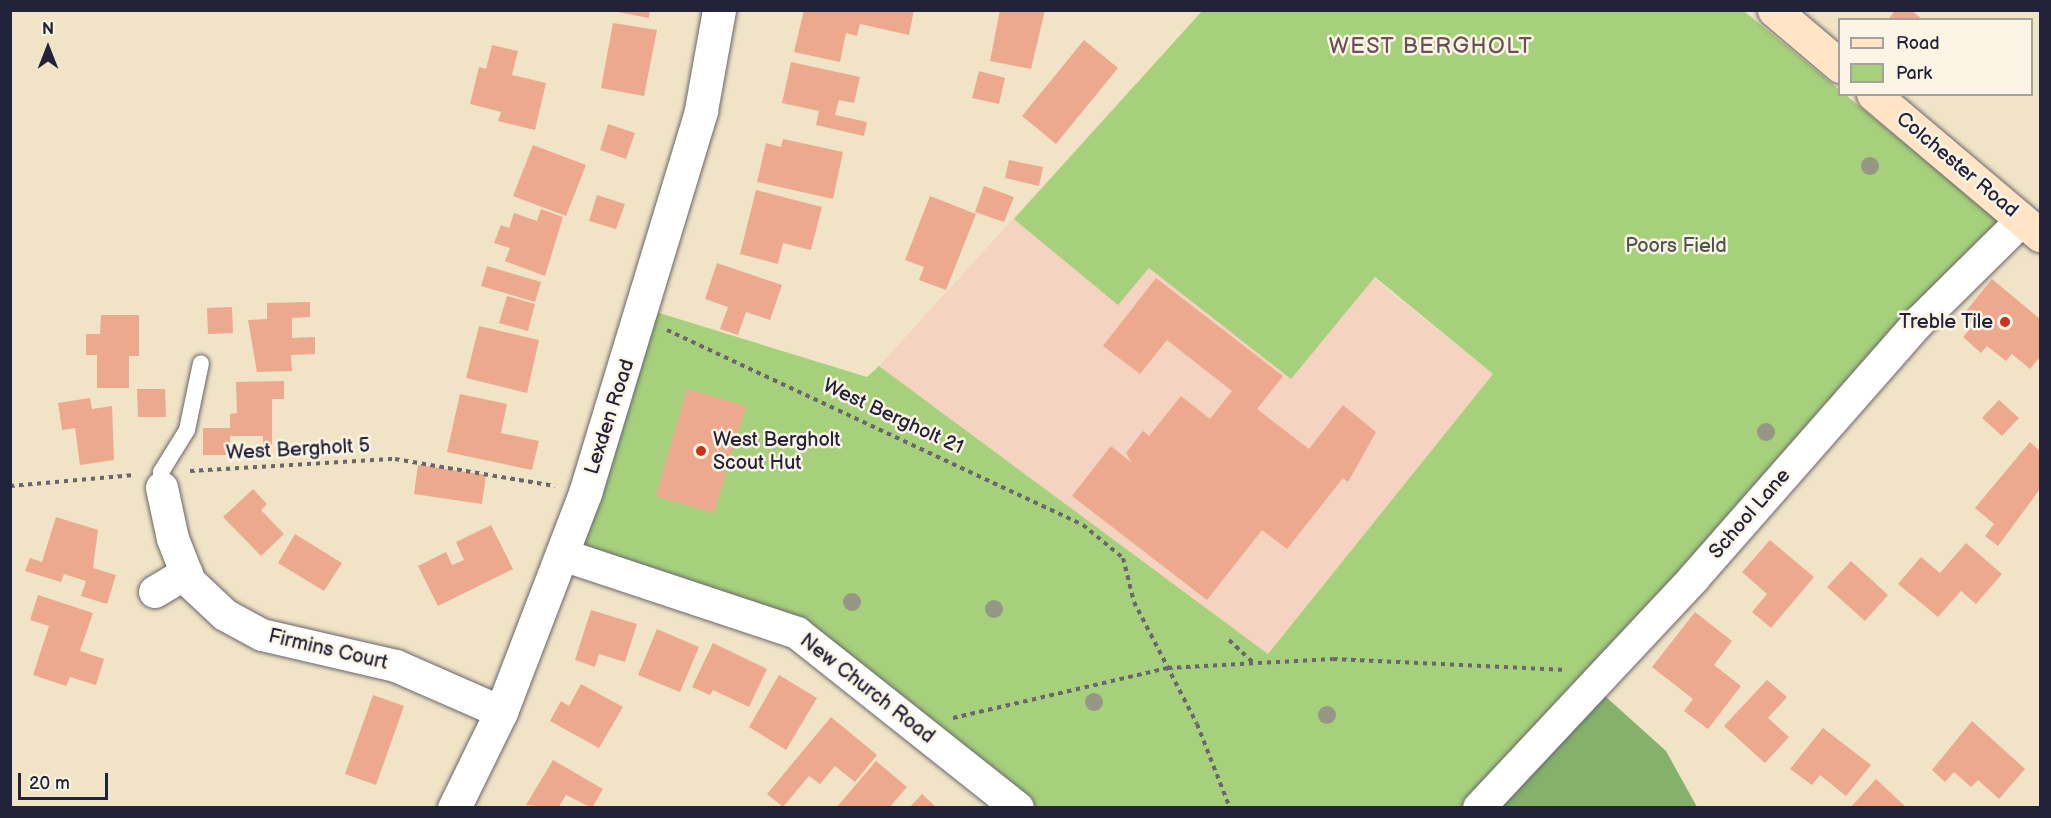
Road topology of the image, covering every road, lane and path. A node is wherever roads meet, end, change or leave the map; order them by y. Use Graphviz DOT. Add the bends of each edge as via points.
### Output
graph roads {
  1 [pos="719,10"];
  2 [pos="1774,10"];
  3 [pos="1838,65"];
  4 [pos="1875,96"];
  5 [pos="2031,227"];
  6 [pos="641,320"];
  7 [pos="201,363"];
  8 [pos="161,480"];
  9 [pos="10,486"];
  10 [pos="585,492"];
  11 [pos="562,555"];
  12 [pos="187,573"];
  13 [pos="155,592"];
  14 [pos="1229,640"];
  15 [pos="1254,664"];
  16 [pos="1168,668"];
  17 [pos="1575,669"];
  18 [pos="501,712"];
  19 [pos="922,731"];
  20 [pos="454,807"];
  21 [pos="1018,807"];
  22 [pos="1230,807"];
  23 [pos="1479,807"];
  1 -- 6 [label="street, Lexden Road" via="702,110"];
  2 -- 3 [label="main road"];
  4 -- 5 [label="main road, Colchester Road"];
  5 -- 23 [label="street, School Lane" via="1919,322 1694,578"];
  6 -- 10 [label="street, Lexden Road"];
  6 -- 16 [label="path, West Bergholt 21" via="838,405 1083,525 1124,558 1134,602"];
  7 -- 8 [label="lane" via="187,430"];
  8 -- 9 [label="path, West Bergholt 5"];
  8 -- 10 [label="path, West Bergholt 5" via="395,459"];
  8 -- 12 [label="street, Firmins Court"];
  10 -- 11 [label="street, Lexden Road"];
  11 -- 18 [label="street, Lexden Road"];
  11 -- 19 [label="street, New Church Road" via="797,633"];
  12 -- 13 [label="street"];
  12 -- 18 [label="street, Firmins Court" via="225,615 262,635 396,666"];
  14 -- 15 [label="path"];
  15 -- 16 [label="path"];
  15 -- 17 [label="path" via="1333,659"];
  16 -- 19 [label="path" via="965,713"];
  16 -- 22 [label="path"];
  18 -- 20 [label="street, Lexden Road"];
  19 -- 21 [label="street, New Church Road"];
}
